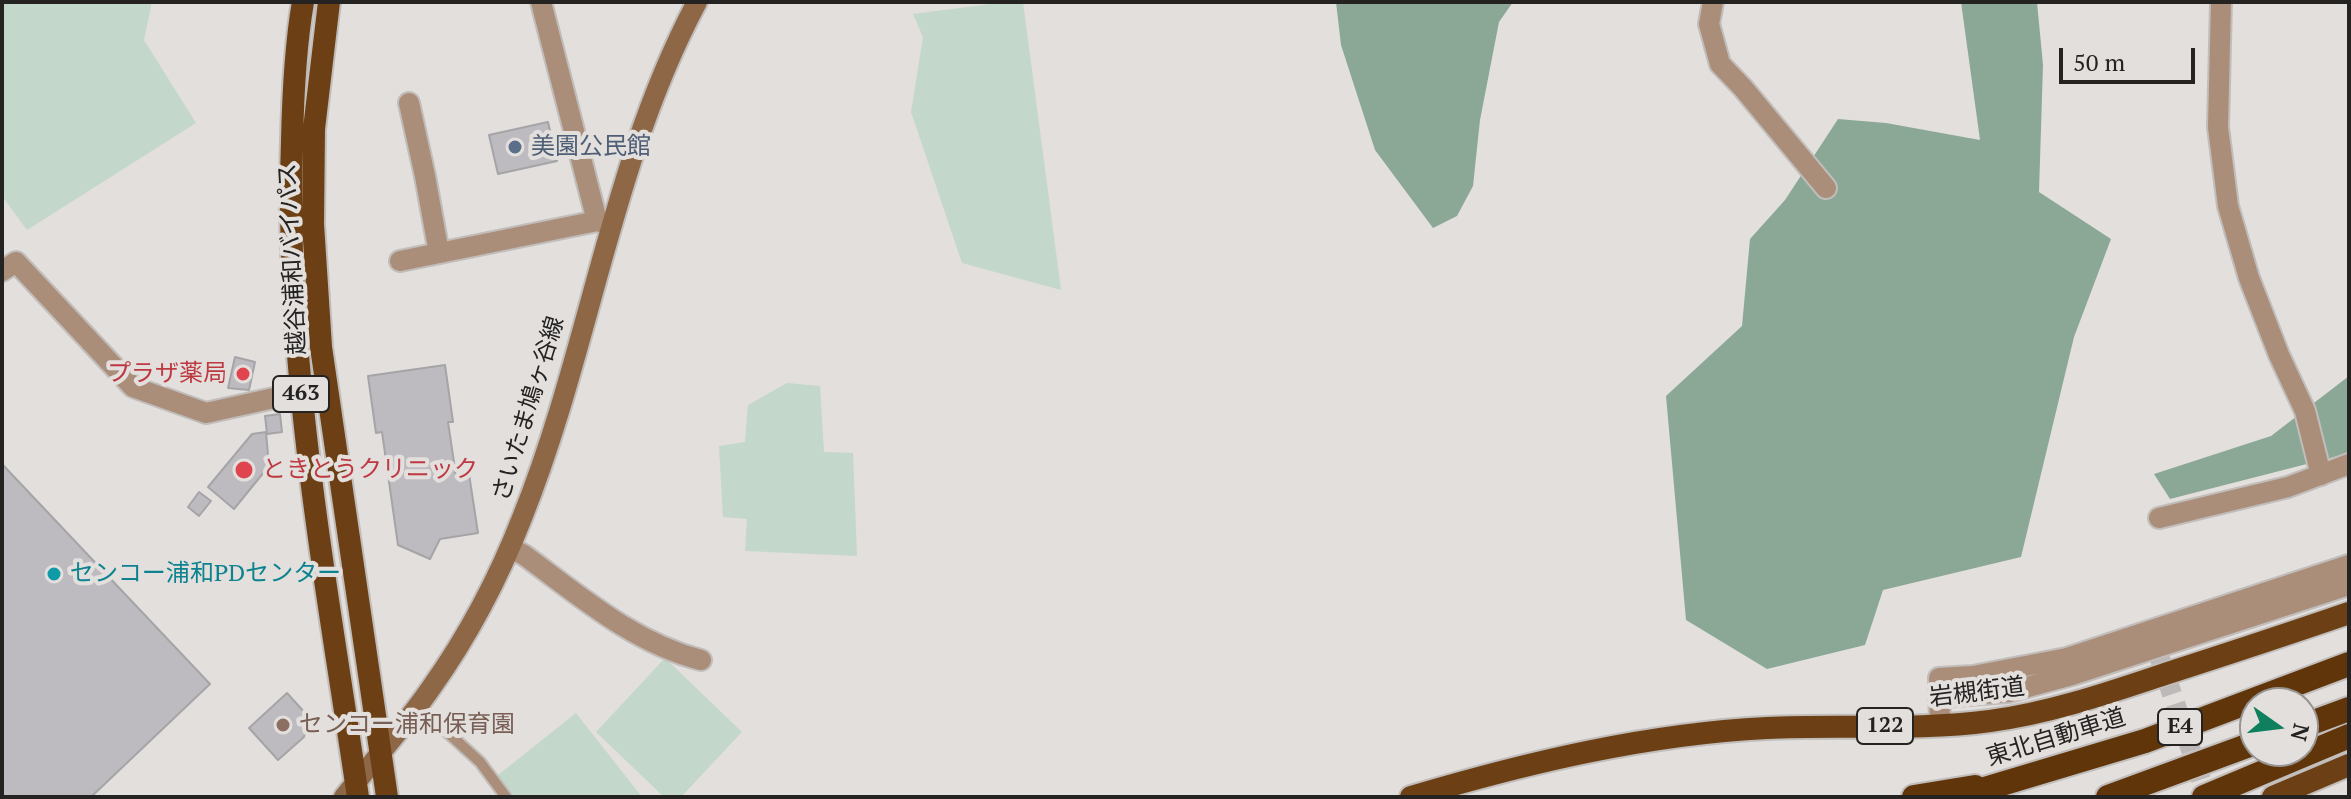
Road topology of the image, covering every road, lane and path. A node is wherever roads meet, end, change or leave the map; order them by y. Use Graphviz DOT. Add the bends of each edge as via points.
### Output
graph roads {
  1 [pos="303,2"];
  2 [pos="329,2"];
  3 [pos="541,2"];
  4 [pos="697,2"];
  5 [pos="1713,2"];
  6 [pos="2221,2"];
  7 [pos="409,103"];
  8 [pos="1826,188"];
  9 [pos="604,223"];
  10 [pos="439,253"];
  11 [pos="400,261"];
  12 [pos="2,271"];
  13 [pos="301,392"];
  14 [pos="2349,464"];
  15 [pos="2321,475"];
  16 [pos="2159,518"];
  17 [pos="510,548"];
  18 [pos="2349,565"];
  19 [pos="2349,585"];
  20 [pos="2349,613"];
  21 [pos="701,660"];
  22 [pos="2349,664"];
  23 [pos="1940,697"];
  24 [pos="2349,709"];
  25 [pos="2319,720"];
  26 [pos="414,725"];
  27 [pos="1940,725"];
  28 [pos="2349,736"];
  29 [pos="2239,749"];
  30 [pos="381,752"];
  31 [pos="2349,765"];
  32 [pos="2009,782"];
  33 [pos="353,792"];
  34 [pos="387,797"];
  35 [pos="506,797"];
  36 [pos="1411,797"];
  37 [pos="1914,797"];
  38 [pos="1958,797"];
  39 [pos="2108,797"];
  40 [pos="2204,797"];
  41 [pos="2273,797"];
  1 -- 13 [label="highway, 越谷浦和バイパス / 463" via="290,199"];
  2 -- 30 [label="highway, 越谷浦和バイパス / 463" via="314,129 321,347"];
  3 -- 9 [label="street"];
  4 -- 9 [label="main road, さいたま鳩ヶ谷線"];
  5 -- 8 [label="street" via="1709,24 1720,64"];
  6 -- 15 [label="street" via="2218,127 2228,206 2249,278 2305,411"];
  7 -- 10 [label="street"];
  9 -- 10 [label="street"];
  9 -- 17 [label="main road, さいたま鳩ヶ谷線" via="550,436"];
  10 -- 11 [label="street"];
  12 -- 13 [label="street" via="16,262 133,387 206,413"];
  13 -- 33 [label="highway, 越谷浦和バイパス / 463"];
  14 -- 15 [label="street"];
  15 -- 16 [label="street"];
  17 -- 21 [label="street" via="639,636"];
  17 -- 30 [label="main road, さいたま鳩ヶ谷線" via="456,651"];
  18 -- 23 [label="street" via="2067,658 1939,678"];
  19 -- 23 [label="street" via="2072,675 2009,692"];
  20 -- 27 [label="highway, 岩槻街道 / 122" via="2079,701 1990,721"];
  22 -- 32 [label="highway, 東北自動車道 / E4" via="2145,741"];
  23 -- 27 [label="street"];
  24 -- 25 [label="highway"];
  26 -- 35 [label="lane" via="426,715 434,720 480,762"];
  27 -- 36 [label="highway, 岩槻街道 / 122" via="1767,728 1646,741 1555,758"];
  28 -- 40 [label="highway"];
  29 -- 39 [label="highway, E4"];
  30 -- 33 [label="main road, さいたま鳩ヶ谷線"];
  30 -- 34 [label="highway, 越谷浦和バイパス / 463"];
  31 -- 41 [label="highway"];
  32 -- 37 [label="highway"];
  32 -- 38 [label="highway, 東北自動車道 / E4"];
}
